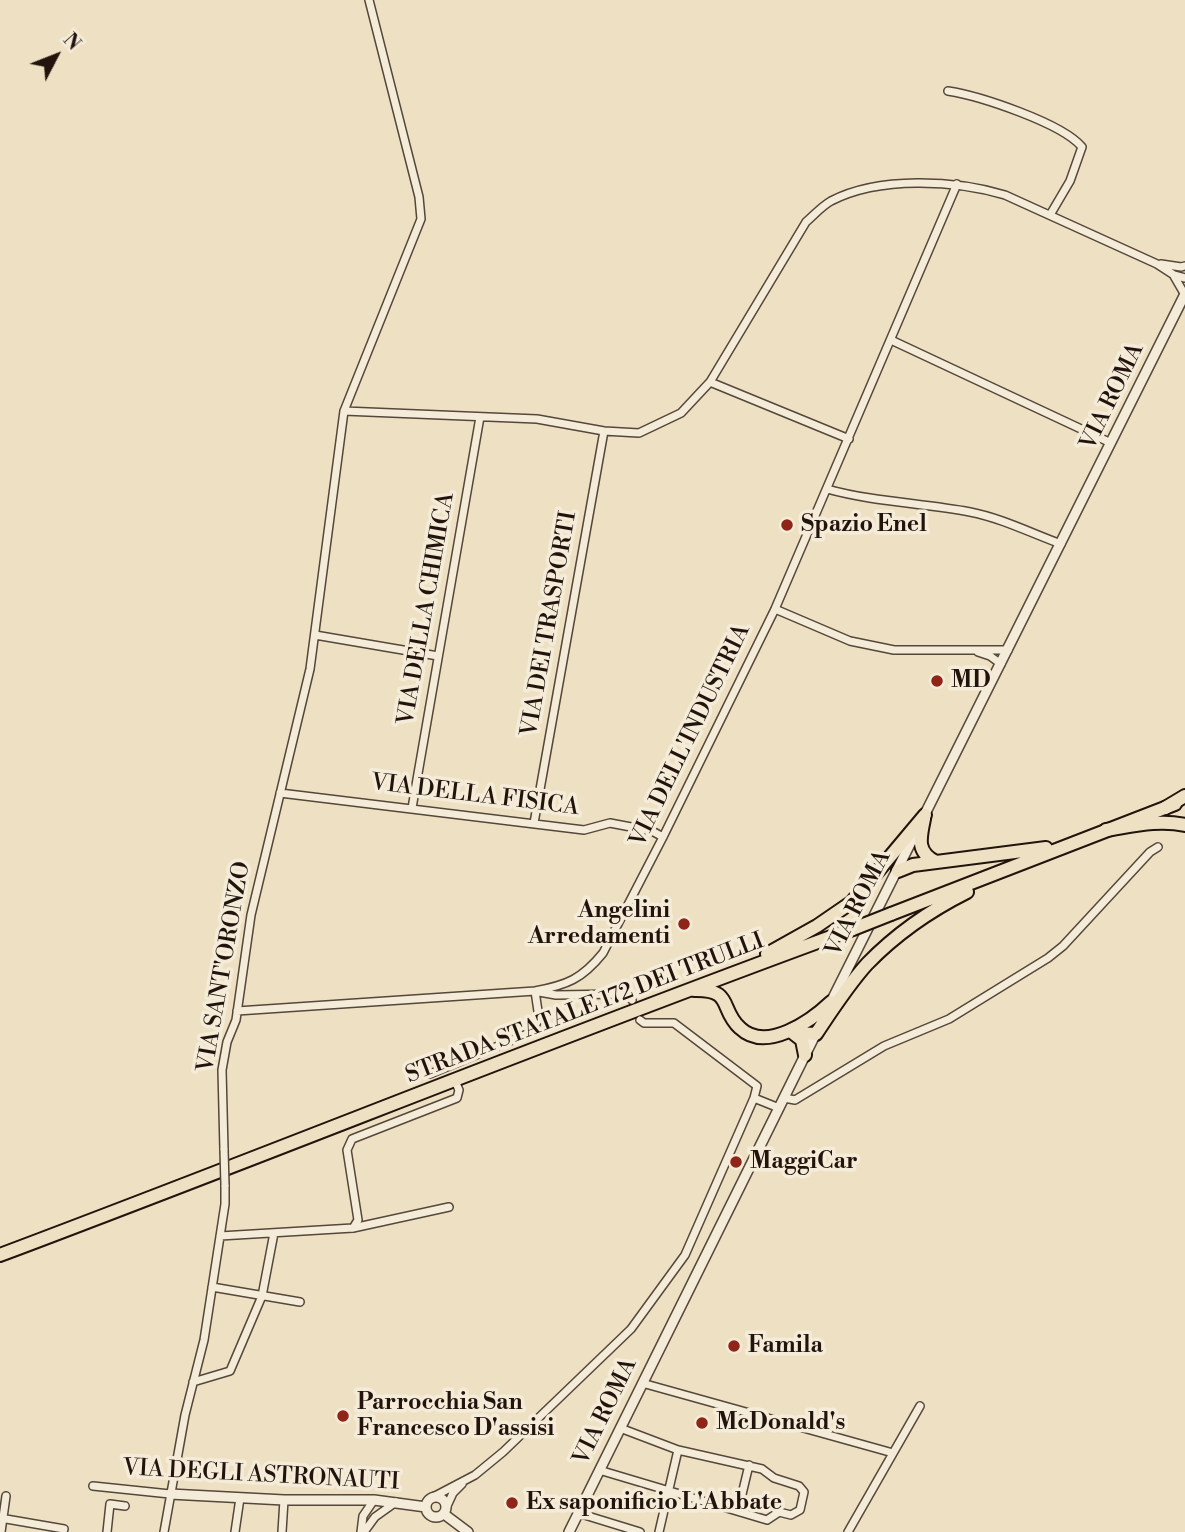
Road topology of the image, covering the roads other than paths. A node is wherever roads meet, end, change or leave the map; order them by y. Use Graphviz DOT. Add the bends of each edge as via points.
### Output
graph roads {
  1 [pos="369,0"];
  2 [pos="948,91"];
  3 [pos="957,184"];
  4 [pos="1051,215"];
  5 [pos="1157,264"];
  6 [pos="1184,268"];
  7 [pos="1174,275"];
  8 [pos="1185,278"];
  9 [pos="1185,294"];
  10 [pos="891,340"];
  11 [pos="710,382"];
  12 [pos="344,411"];
  13 [pos="480,417"];
  14 [pos="604,431"];
  15 [pos="849,439"];
  16 [pos="1111,443"];
  17 [pos="827,489"];
  18 [pos="1061,544"];
  19 [pos="775,609"];
  20 [pos="316,635"];
  21 [pos="974,650"];
  22 [pos="1008,650"];
  23 [pos="438,656"];
  24 [pos="1001,664"];
  25 [pos="280,793"];
  26 [pos="1185,798"];
  27 [pos="412,808"];
  28 [pos="925,816"];
  29 [pos="534,823"];
  30 [pos="1185,825"];
  31 [pos="1106,830"];
  32 [pos="663,837"];
  33 [pos="1074,843"];
  34 [pos="1158,848"];
  35 [pos="936,862"];
  36 [pos="1024,863"];
  37 [pos="898,872"];
  38 [pos="759,963"];
  39 [pos="716,979"];
  40 [pos="576,980"];
  41 [pos="535,991"];
  42 [pos="687,991"];
  43 [pos="578,995"];
  44 [pos="632,1000"];
  45 [pos="726,1002"];
  46 [pos="831,1002"];
  47 [pos="237,1011"];
  48 [pos="640,1020"];
  49 [pos="791,1032"];
  50 [pos="816,1034"];
  51 [pos="805,1055"];
  52 [pos="430,1074"];
  53 [pos="455,1081"];
  54 [pos="754,1098"];
  55 [pos="784,1098"];
  56 [pos="779,1108"];
  57 [pos="449,1206"];
  58 [pos="353,1228"];
  59 [pos="274,1233"];
  60 [pos="220,1236"];
  61 [pos="0,1255"];
  62 [pos="212,1287"];
  63 [pos="262,1296"];
  64 [pos="300,1302"];
  65 [pos="193,1382"];
  66 [pos="642,1383"];
  67 [pos="920,1406"];
  68 [pos="620,1428"];
  69 [pos="678,1450"];
  70 [pos="893,1453"];
  71 [pos="749,1465"];
  72 [pos="599,1470"];
  73 [pos="465,1481"];
  74 [pos="93,1486"];
  75 [pos="669,1491"];
  76 [pos="170,1494"];
  77 [pos="6,1496"];
  78 [pos="435,1496"];
  79 [pos="240,1498"];
  80 [pos="284,1500"];
  81 [pos="354,1500"];
  82 [pos="374,1500"];
  83 [pos="396,1501"];
  84 [pos="125,1506"];
  85 [pos="426,1507"];
  86 [pos="445,1510"];
  87 [pos="738,1511"];
  88 [pos="578,1513"];
  89 [pos="363,1516"];
  90 [pos="375,1517"];
  91 [pos="1,1518"];
  92 [pos="63,1530"];
  93 [pos="1,1532"];
  94 [pos="107,1532"];
  95 [pos="164,1532"];
  96 [pos="235,1532"];
  97 [pos="282,1532"];
  98 [pos="363,1532"];
  99 [pos="468,1532"];
  100 [pos="569,1532"];
  101 [pos="640,1532"];
  102 [pos="659,1532"];
  103 [pos="848,1532"];
  1 -- 12 [label="street, VIA SANT'ORONZO" via="421,219"];
  2 -- 4 [label="street" via="1030,116 1074,138 1082,147"];
  3 -- 4 [label="street" via="1006,195"];
  3 -- 10 [label="street, VIA DELL'INDUSTRIA"];
  3 -- 11 [label="street" via="898,185 858,191 829,202 806,222"];
  4 -- 5 [label="street"];
  5 -- 6 [label="street"];
  5 -- 7 [label="street"];
  7 -- 8 [label="street"];
  7 -- 9 [label="street"];
  9 -- 16 [label="street, VIA ROMA"];
  10 -- 15 [label="street, VIA DELL'INDUSTRIA"];
  10 -- 16 [label="street"];
  11 -- 14 [label="street" via="681,413 650,428 639,433"];
  11 -- 15 [label="street"];
  12 -- 13 [label="street"];
  12 -- 20 [label="street, VIA SANT'ORONZO"];
  13 -- 14 [label="street" via="537,419"];
  13 -- 23 [label="street, VIA DELLA CHIMICA"];
  14 -- 29 [label="street, VIA DEI TRASPORTI"];
  15 -- 17 [label="street, VIA DELL'INDUSTRIA"];
  16 -- 18 [label="street, VIA ROMA"];
  17 -- 18 [label="street" via="858,498 969,512"];
  17 -- 19 [label="street, VIA DELL'INDUSTRIA"];
  18 -- 22 [label="street, VIA ROMA"];
  19 -- 21 [label="street" via="850,641 894,650"];
  19 -- 32 [label="street, VIA DELL'INDUSTRIA"];
  20 -- 23 [label="street"];
  20 -- 25 [label="street, VIA SANT'ORONZO"];
  21 -- 22 [label="street"];
  21 -- 24 [label="street"];
  22 -- 24 [label="street, VIA ROMA"];
  23 -- 27 [label="street, VIA DELLA CHIMICA"];
  24 -- 28 [label="street, VIA ROMA"];
  25 -- 27 [label="street, VIA DELLA FISICA"];
  25 -- 47 [label="street, VIA SANT'ORONZO" via="251,915"];
  26 -- 31 [label="main road, STRADA STATALE 172 DEI TRULLI"];
  27 -- 29 [label="street, VIA DELLA FISICA"];
  28 -- 35 [label="main road" via="922,851"];
  28 -- 37 [label="street, VIA ROMA"];
  28 -- 39 [label="main road" via="852,902 817,926"];
  29 -- 32 [label="street, VIA DELLA FISICA" via="584,831 610,823"];
  30 -- 31 [label="main road" via="1149,823"];
  31 -- 33 [label="main road, STRADA STATALE 172 DEI TRULLI"];
  32 -- 40 [label="street, VIA DELL'INDUSTRIA" via="603,953"];
  33 -- 35 [label="main road"];
  33 -- 36 [label="main road, STRADA STATALE 172 DEI TRULLI"];
  34 -- 55 [label="street" via="1048,958 949,1019 884,1046 795,1100"];
  35 -- 37 [label="main road"];
  36 -- 38 [label="main road, STRADA STATALE 172 DEI TRULLI, bridge"];
  36 -- 50 [label="main road" via="961,895 888,944"];
  37 -- 46 [label="street, VIA ROMA"];
  38 -- 39 [label="main road, STRADA STATALE 172 DEI TRULLI"];
  38 -- 45 [label="main road" via="733,980"];
  39 -- 42 [label="main road, STRADA STATALE 172 DEI TRULLI"];
  40 -- 41 [label="street, VIA DELL'INDUSTRIA"];
  40 -- 43 [label="street"];
  41 -- 43 [label="street"];
  41 -- 47 [label="street, VIA DELL'INDUSTRIA"];
  41 -- 52 [label="street" via="539,1018 532,1032"];
  42 -- 45 [label="main road" via="708,990"];
  42 -- 53 [label="main road, STRADA STATALE 172 DEI TRULLI"];
  43 -- 44 [label="street" via="621,994"];
  45 -- 49 [label="main road" via="739,1028 750,1035 771,1037"];
  46 -- 49 [label="main road"];
  46 -- 50 [label="street, VIA ROMA"];
  47 -- 60 [label="street, VIA SANT'ORONZO, bridge" via="222,1070 225,1185"];
  48 -- 54 [label="street" via="674,1023 757,1086"];
  49 -- 50 [label="main road"];
  49 -- 51 [label="main road" via="802,1040"];
  50 -- 51 [label="street, VIA ROMA"];
  51 -- 55 [label="street, VIA ROMA"];
  53 -- 58 [label="street" via="457,1098 348,1144 358,1220"];
  53 -- 61 [label="main road, STRADA STATALE 172 DEI TRULLI"];
  54 -- 56 [label="street"];
  54 -- 73 [label="street" via="685,1255 654,1300 570,1388"];
  55 -- 56 [label="street, VIA ROMA"];
  56 -- 66 [label="street, VIA ROMA"];
  57 -- 58 [label="street"];
  58 -- 59 [label="street"];
  59 -- 60 [label="street"];
  59 -- 63 [label="street"];
  60 -- 62 [label="street, VIA SANT'ORONZO"];
  62 -- 63 [label="street"];
  62 -- 65 [label="street, VIA SANT'ORONZO"];
  63 -- 64 [label="street"];
  63 -- 65 [label="street" via="230,1371"];
  65 -- 76 [label="street, VIA SANT'ORONZO"];
  66 -- 68 [label="street, VIA ROMA"];
  66 -- 70 [label="street"];
  67 -- 70 [label="street"];
  68 -- 69 [label="street"];
  68 -- 72 [label="street, VIA ROMA"];
  69 -- 71 [label="street"];
  69 -- 75 [label="street"];
  70 -- 103 [label="street"];
  71 -- 87 [label="street"];
  71 -- 87 [label="street" via="799,1486 804,1492 800,1510 791,1515 779,1512 767,1520"];
  72 -- 75 [label="street"];
  72 -- 88 [label="street, VIA ROMA"];
  73 -- 78 [label="street"];
  73 -- 86 [label="street"];
  74 -- 76 [label="street, VIA DEGLI ASTRONAUTI"];
  75 -- 87 [label="street"];
  75 -- 102 [label="street"];
  76 -- 79 [label="street, VIA DEGLI ASTRONAUTI"];
  76 -- 95 [label="street, VIA SANT'ORONZO"];
  77 -- 91 [label="street"];
  78 -- 85 [label="street"];
  78 -- 86 [label="street" via="444,1500"];
  79 -- 80 [label="street, VIA DEGLI ASTRONAUTI"];
  79 -- 96 [label="street"];
  80 -- 81 [label="street, VIA DEGLI ASTRONAUTI"];
  80 -- 97 [label="street"];
  81 -- 82 [label="street, VIA DEGLI ASTRONAUTI"];
  81 -- 89 [label="street"];
  82 -- 83 [label="street, VIA DEGLI ASTRONAUTI"];
  82 -- 89 [label="street"];
  82 -- 90 [label="street"];
  83 -- 85 [label="street, VIA DEGLI ASTRONAUTI"];
  83 -- 90 [label="street"];
  84 -- 94 [label="street" via="110,1504"];
  85 -- 86 [label="street" via="434,1517"];
  86 -- 99 [label="street"];
  88 -- 100 [label="street, VIA ROMA"];
  88 -- 101 [label="street"];
  89 -- 98 [label="street"];
  90 -- 98 [label="street"];
  91 -- 92 [label="street"];
  91 -- 93 [label="street"];
}
